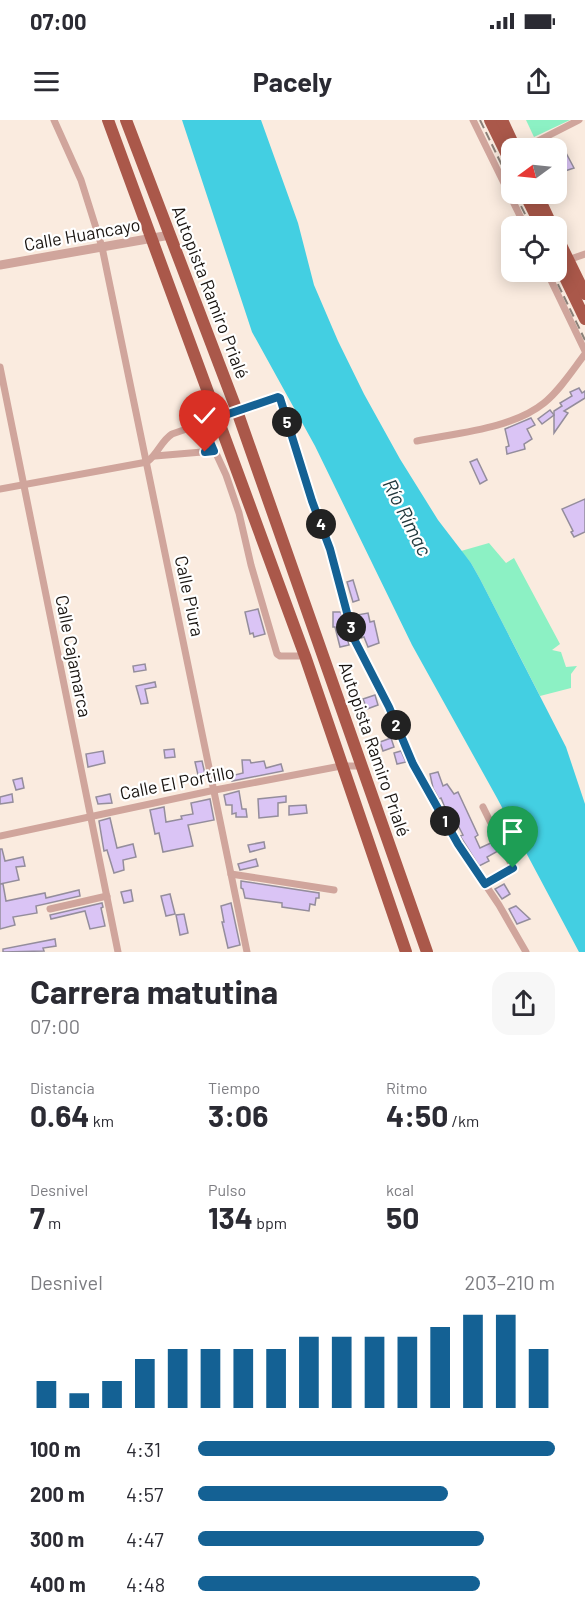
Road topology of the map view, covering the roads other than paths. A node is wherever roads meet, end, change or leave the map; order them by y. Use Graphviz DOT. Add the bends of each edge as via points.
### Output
graph roads {
  1 [pos="54,120"];
  2 [pos="108,120"];
  3 [pos="126,120"];
  4 [pos="473,120"];
  5 [pos="490,120"];
  6 [pos="502,120"];
  7 [pos="579,120"];
  8 [pos="511,138"];
  9 [pos="544,138"];
  10 [pos="501,142"];
  11 [pos="520,216"];
  12 [pos="170,236"];
  13 [pos="152,238"];
  14 [pos="102,247"];
  15 [pos="585,254"];
  16 [pos="567,259"];
  17 [pos="0,265"];
  18 [pos="567,267"];
  19 [pos="567,273"];
  20 [pos="551,282"];
  21 [pos="585,294"];
  22 [pos="585,320"];
  23 [pos="585,352"];
  24 [pos="0,367"];
  25 [pos="237,411"];
  26 [pos="217,418"];
  27 [pos="202,423"];
  28 [pos="417,441"];
  29 [pos="214,451"];
  30 [pos="155,456"];
  31 [pos="147,462"];
  32 [pos="25,484"];
  33 [pos="0,489"];
  34 [pos="305,656"];
  35 [pos="341,766"];
  36 [pos="361,766"];
  37 [pos="215,790"];
  38 [pos="483,807"];
  39 [pos="91,815"];
  40 [pos="0,836"];
  41 [pos="231,874"];
  42 [pos="485,884"];
  43 [pos="334,890"];
  44 [pos="107,896"];
  45 [pos="50,909"];
  46 [pos="118,952"];
  47 [pos="247,952"];
  48 [pos="406,952"];
  49 [pos="427,952"];
  50 [pos="526,952"];
  1 -- 14 [label="street, Calle Piura" via="81,180"];
  2 -- 13 [label="highway, Autopista Ramiro Prialé"];
  3 -- 12 [label="highway, Autopista Ramiro Prialé"];
  4 -- 11 [label="street"];
  5 -- 10 [label="highway"];
  6 -- 8 [label="highway"];
  7 -- 9 [label="street"];
  12 -- 13 [label="street, Calle Huancayo"];
  12 -- 25 [label="highway, Autopista Ramiro Prialé"];
  13 -- 14 [label="street, Calle Huancayo"];
  13 -- 26 [label="highway, Autopista Ramiro Prialé"];
  14 -- 17 [label="street, Calle Huancayo"];
  14 -- 31 [label="street, Calle Piura"];
  15 -- 16 [label="street"];
  18 -- 21 [label="highway"];
  19 -- 22 [label="highway"];
  20 -- 23 [label="street"];
  23 -- 28 [label="street" via="556,392 525,416"];
  24 -- 32 [label="street, Calle Cajamarca"];
  25 -- 26 [label="street"];
  25 -- 36 [label="highway, Autopista Ramiro Prialé"];
  25 -- 42 [label="street" via="278,397 330,549 354,639 413,764"];
  26 -- 27 [label="street"];
  26 -- 34 [label="highway, Autopista Ramiro Prialé"];
  27 -- 29 [label="street"];
  27 -- 30 [label="street" via="172,434"];
  29 -- 30 [label="street"];
  29 -- 34 [label="street" via="239,513 277,654"];
  30 -- 31 [label="street"];
  31 -- 32 [label="street"];
  31 -- 37 [label="street, Calle Piura"];
  32 -- 33 [label="street"];
  32 -- 39 [label="street, Calle Cajamarca"];
  34 -- 35 [label="highway, Autopista Ramiro Prialé"];
  35 -- 36 [label="street, Calle El Portillo"];
  35 -- 37 [label="street, Calle El Portillo"];
  35 -- 48 [label="highway, Autopista Ramiro Prialé"];
  36 -- 49 [label="highway, Autopista Ramiro Prialé"];
  37 -- 39 [label="street, Calle El Portillo"];
  37 -- 41 [label="street, Calle Piura"];
  38 -- 42 [label="street" via="513,868"];
  39 -- 40 [label="street, Calle El Portillo"];
  39 -- 44 [label="street, Calle Cajamarca"];
  41 -- 43 [label="street"];
  41 -- 47 [label="street, Calle Piura"];
  42 -- 50 [label="street"];
  44 -- 45 [label="street"];
  44 -- 46 [label="street, Calle Cajamarca"];
}
